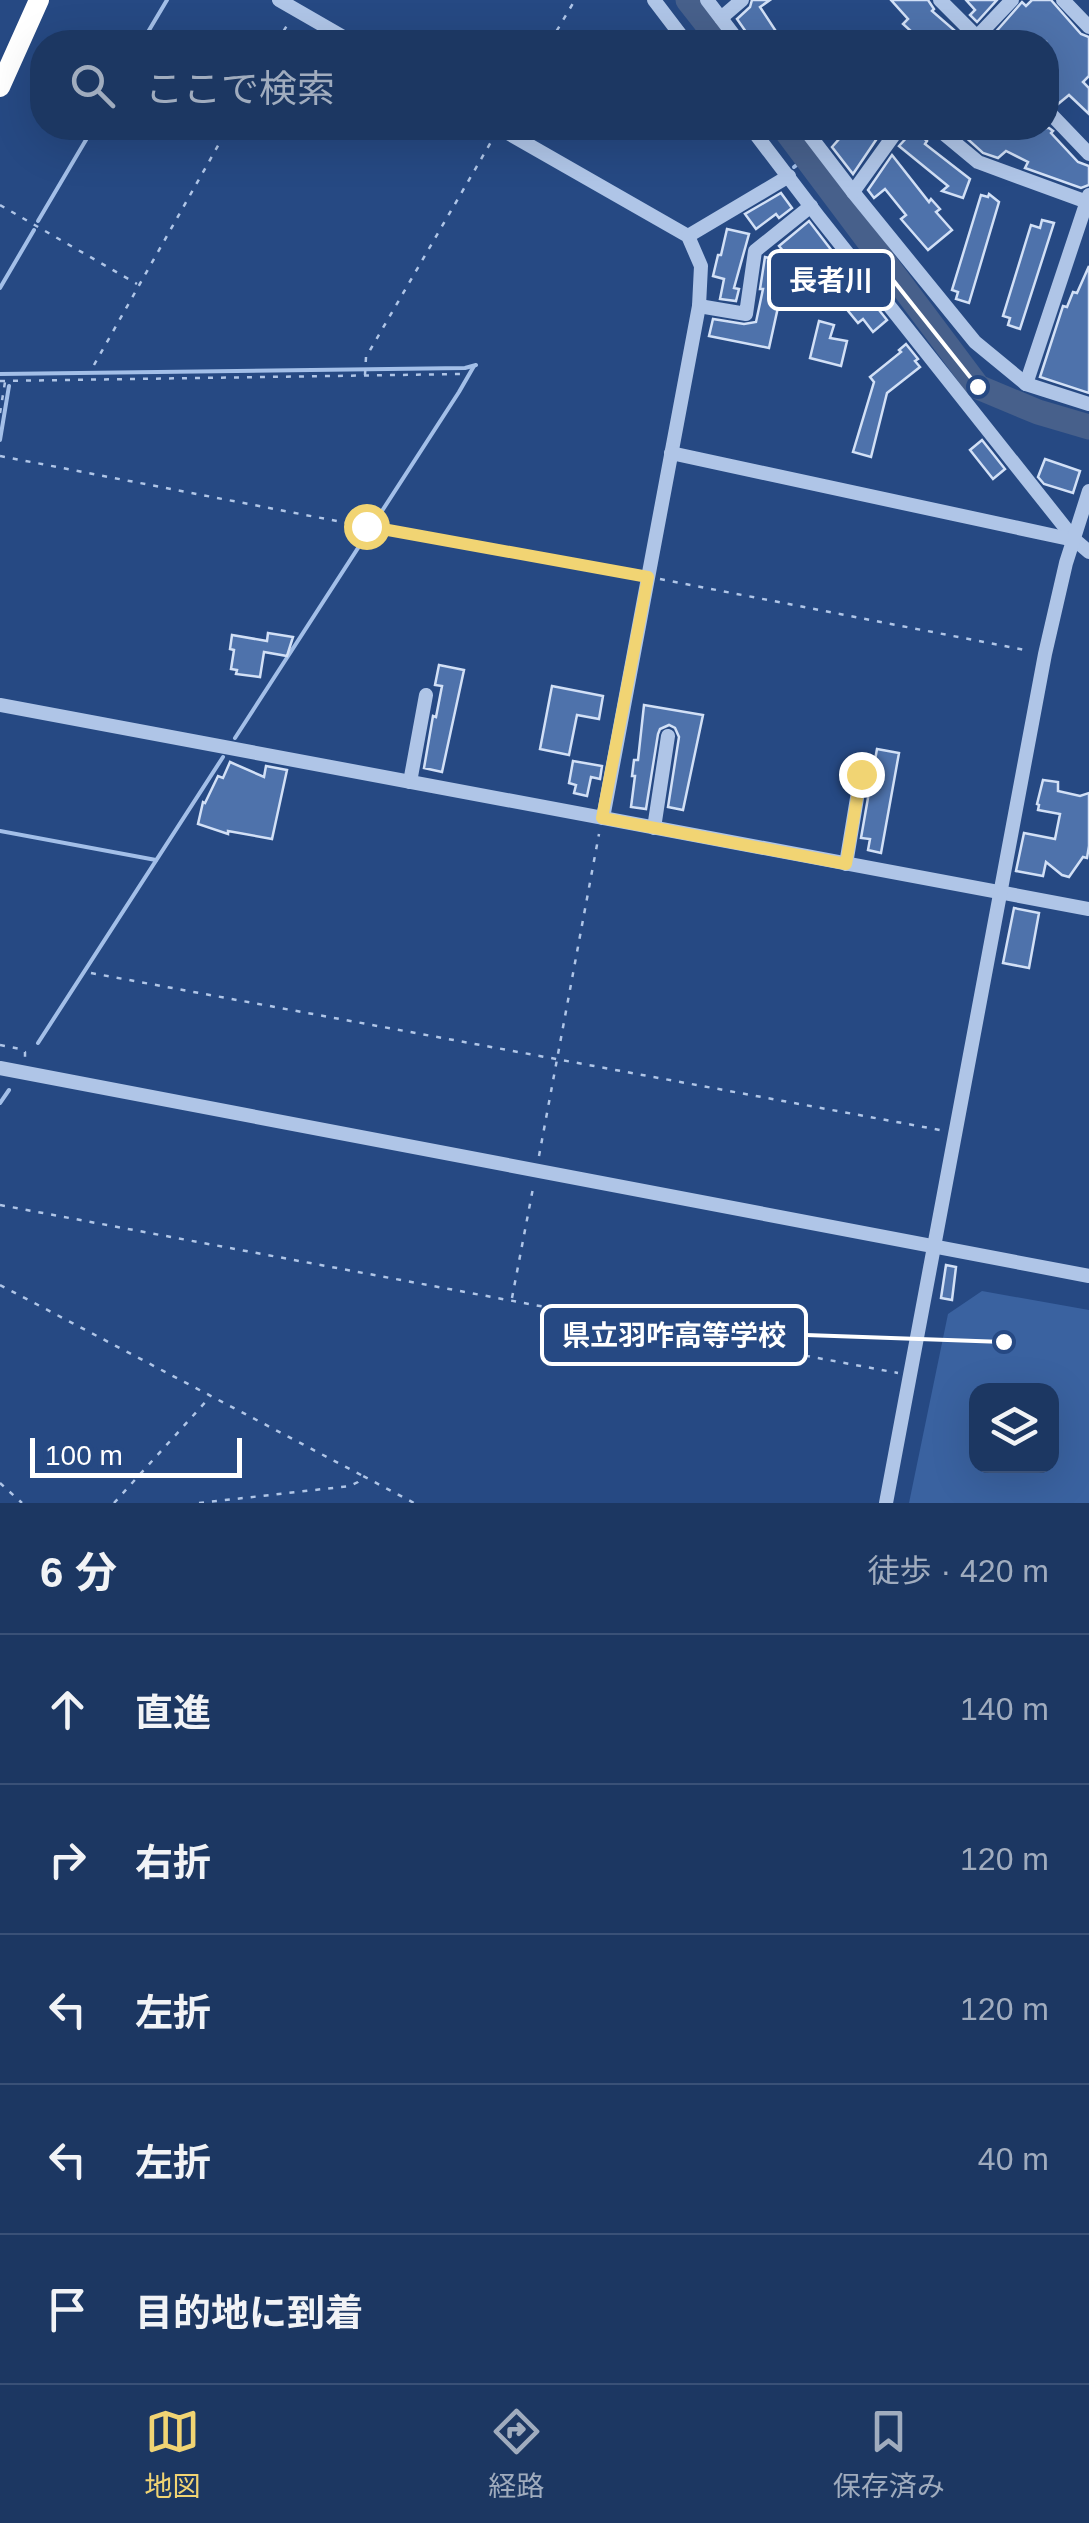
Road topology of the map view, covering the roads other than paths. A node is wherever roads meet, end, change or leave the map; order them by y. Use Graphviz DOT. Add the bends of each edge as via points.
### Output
graph roads {
  1 [pos="39,0"];
  2 [pos="279,0"];
  3 [pos="654,0"];
  4 [pos="707,0"];
  5 [pos="742,0"];
  6 [pos="940,0"];
  7 [pos="1012,0"];
  8 [pos="1063,0"];
  9 [pos="299,5"];
  10 [pos="721,18"];
  11 [pos="1089,27"];
  12 [pos="335,30"];
  13 [pos="677,30"];
  14 [pos="730,30"];
  15 [pos="967,30"];
  16 [pos="986,30"];
  17 [pos="0,87"];
  18 [pos="1059,123"];
  19 [pos="520,140"];
  20 [pos="761,140"];
  21 [pos="813,140"];
  22 [pos="890,140"];
  23 [pos="951,140"];
  24 [pos="1089,154"];
  25 [pos="789,176"];
  26 [pos="853,192"];
  27 [pos="1088,199"];
  28 [pos="811,206"];
  29 [pos="688,236"];
  30 [pos="699,306"];
  31 [pos="1026,384"];
  32 [pos="1089,404"];
  33 [pos="670,453"];
  34 [pos="1089,491"];
  35 [pos="1075,540"];
  36 [pos="1089,552"];
  37 [pos="426,694"];
  38 [pos="0,705"];
  39 [pos="668,736"];
  40 [pos="861,774"];
  41 [pos="410,782"];
  42 [pos="602,818"];
  43 [pos="654,828"];
  44 [pos="846,864"];
  45 [pos="1000,892"];
  46 [pos="1089,909"];
  47 [pos="0,1068"];
  48 [pos="934,1248"];
  49 [pos="1089,1276"];
  50 [pos="886,1503"];
  1 -- 17 [label="highway"];
  2 -- 9 [label="street"];
  3 -- 13 [label="street"];
  4 -- 10 [label="street"];
  5 -- 10 [label="street"];
  6 -- 15 [label="street"];
  7 -- 16 [label="street"];
  8 -- 11 [label="street"];
  9 -- 12 [label="street"];
  10 -- 14 [label="street"];
  18 -- 24 [label="street"];
  19 -- 29 [label="street"];
  20 -- 25 [label="street"];
  21 -- 26 [label="street"];
  22 -- 26 [label="street"];
  23 -- 27 [label="street" via="978,162"];
  25 -- 28 [label="street"];
  25 -- 29 [label="street"];
  26 -- 31 [label="street" via="975,342"];
  27 -- 31 [label="street"];
  28 -- 30 [label="street" via="755,251 746,314"];
  28 -- 35 [label="street"];
  29 -- 30 [label="street" via="702,266"];
  30 -- 33 [label="street"];
  31 -- 32 [label="street"];
  33 -- 35 [label="street"];
  33 -- 42 [label="street"];
  34 -- 35 [label="street"];
  35 -- 36 [label="street"];
  35 -- 45 [label="street"];
  37 -- 41 [label="street"];
  38 -- 41 [label="street"];
  39 -- 43 [label="street"];
  40 -- 44 [label="street"];
  41 -- 42 [label="street"];
  42 -- 43 [label="street"];
  43 -- 44 [label="street"];
  44 -- 45 [label="street"];
  45 -- 46 [label="street"];
  45 -- 48 [label="street"];
  47 -- 48 [label="street"];
  48 -- 49 [label="street"];
  48 -- 50 [label="street"];
}
